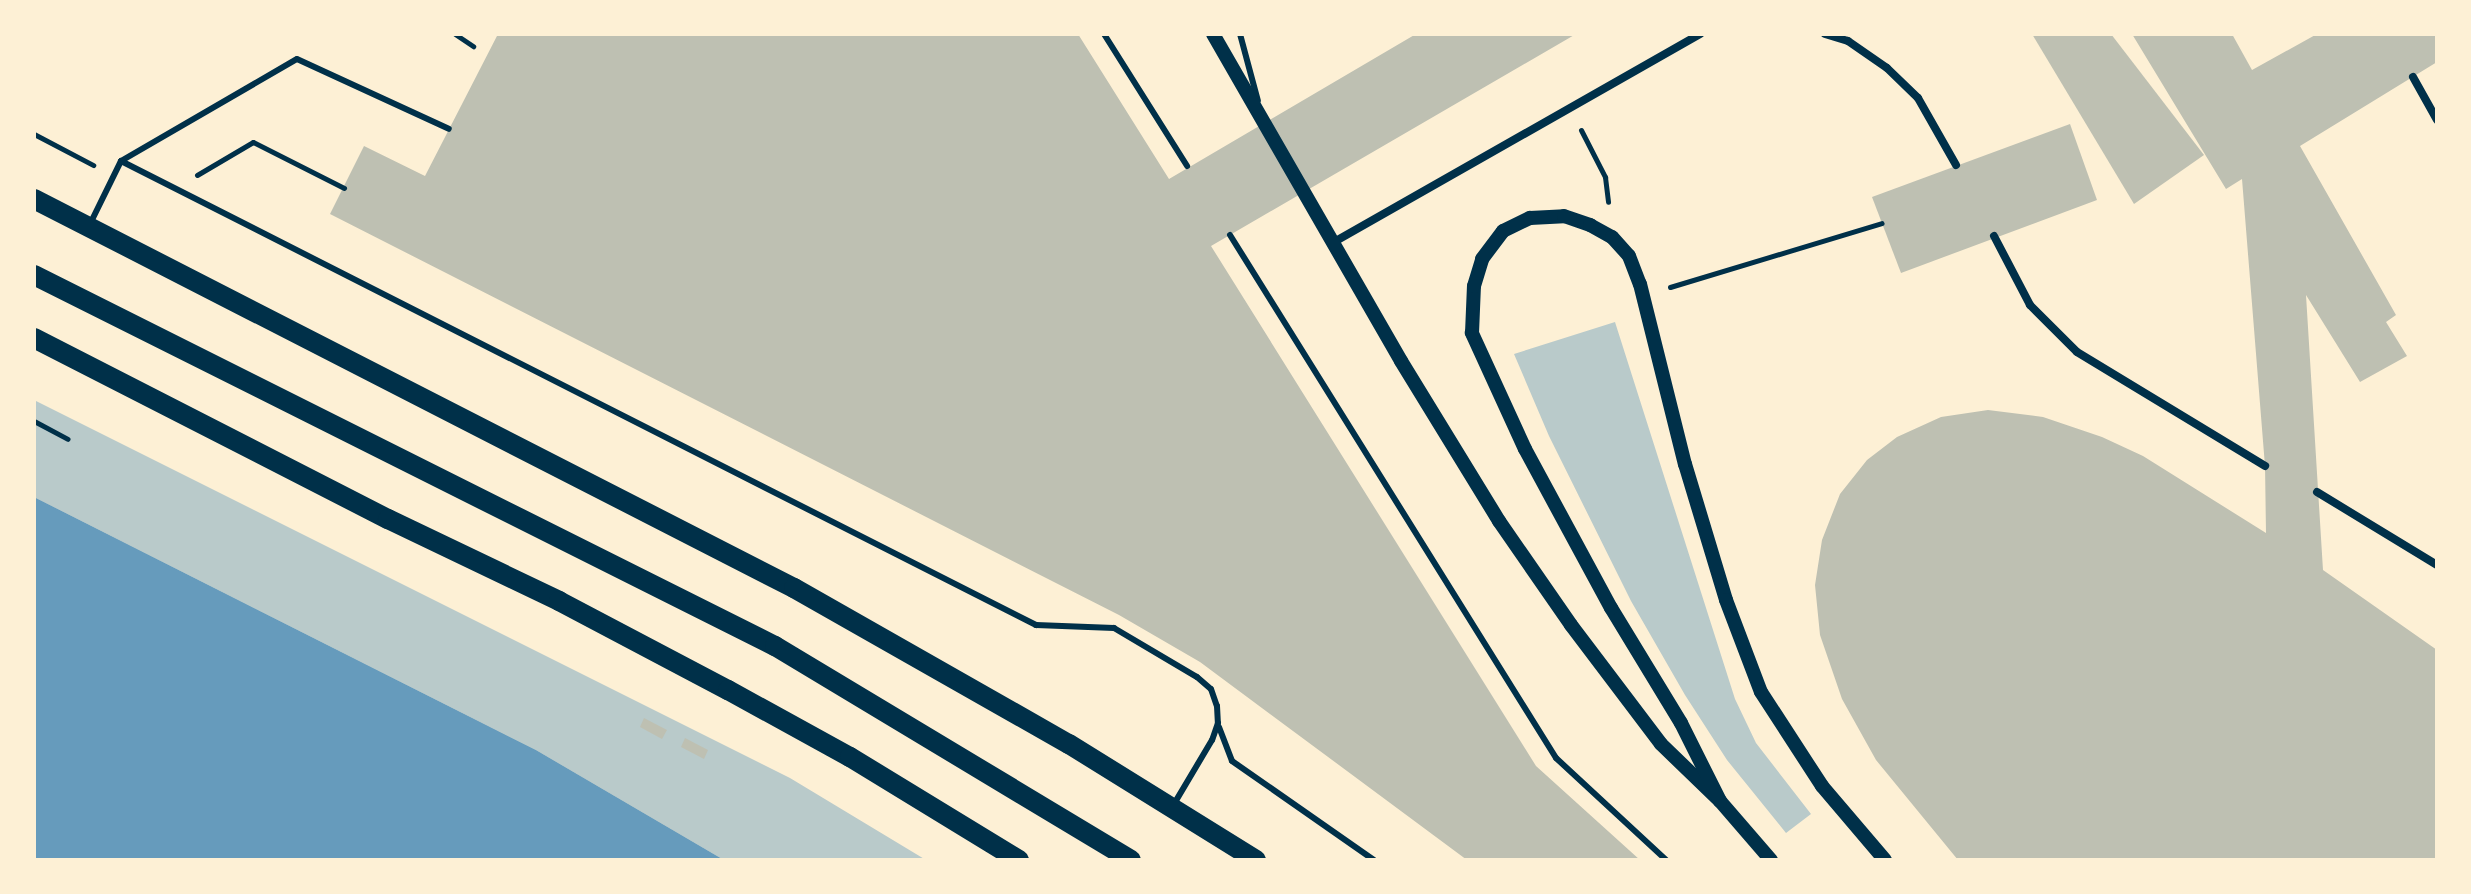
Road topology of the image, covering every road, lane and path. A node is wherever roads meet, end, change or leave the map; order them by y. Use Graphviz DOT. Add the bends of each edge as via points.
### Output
graph roads {
  1 [pos="455,34"];
  2 [pos="1104,34"];
  3 [pos="1213,34"];
  4 [pos="1240,34"];
  5 [pos="1700,34"];
  6 [pos="1825,34"];
  7 [pos="473,46"];
  8 [pos="2413,77"];
  9 [pos="1570,108"];
  10 [pos="1262,117"];
  11 [pos="2437,120"];
  12 [pos="449,129"];
  13 [pos="121,161"];
  14 [pos="1956,165"];
  15 [pos="1187,166"];
  16 [pos="34,199"];
  17 [pos="1882,223"];
  18 [pos="88,227"];
  19 [pos="1230,235"];
  20 [pos="1994,236"];
  21 [pos="1612,237"];
  22 [pos="1334,242"];
  23 [pos="34,275"];
  24 [pos="1642,295"];
  25 [pos="34,338"];
  26 [pos="34,421"];
  27 [pos="68,439"];
  28 [pos="2265,466"];
  29 [pos="2317,492"];
  30 [pos="2437,565"];
  31 [pos="1218,723"];
  32 [pos="1720,801"];
  33 [pos="1172,807"];
  34 [pos="1019,860"];
  35 [pos="1131,860"];
  36 [pos="1256,860"];
  37 [pos="1374,860"];
  38 [pos="1666,860"];
  39 [pos="1771,860"];
  40 [pos="1885,860"];
  1 -- 7 [label="path"];
  2 -- 15 [label="lane"];
  3 -- 10 [label="street"];
  4 -- 10 [label="lane"];
  5 -- 9 [label="street"];
  6 -- 14 [label="street" via="1848,41 1918,98"];
  8 -- 11 [label="street"];
  9 -- 21 [label="path" via="1605,177"];
  9 -- 22 [label="street"];
  10 -- 22 [label="street"];
  12 -- 13 [label="lane" via="297,59"];
  13 -- 18 [label="lane"];
  13 -- 31 [label="lane" via="1036,625 1114,628 1211,689"];
  16 -- 18 [label="main road"];
  17 -- 24 [label="path"];
  18 -- 33 [label="main road" via="794,588"];
  19 -- 38 [label="lane" via="1556,758"];
  20 -- 28 [label="street" via="2030,305 2077,352"];
  21 -- 24 [label="street" via="1629,256"];
  21 -- 32 [label="street" via="1564,216 1530,218 1503,231 1482,259 1474,286 1472,333 1525,449"];
  22 -- 32 [label="street" via="1448,440 1562,612 1661,744"];
  23 -- 35 [label="main road" via="775,646"];
  24 -- 40 [label="street" via="1685,464 1726,600 1761,692 1822,786"];
  25 -- 34 [label="main road" via="700,675 850,757"];
  26 -- 27 [label="path"];
  29 -- 30 [label="street"];
  31 -- 33 [label="lane"];
  31 -- 37 [label="lane" via="1232,761"];
  32 -- 39 [label="street"];
  33 -- 36 [label="main road"];
}
